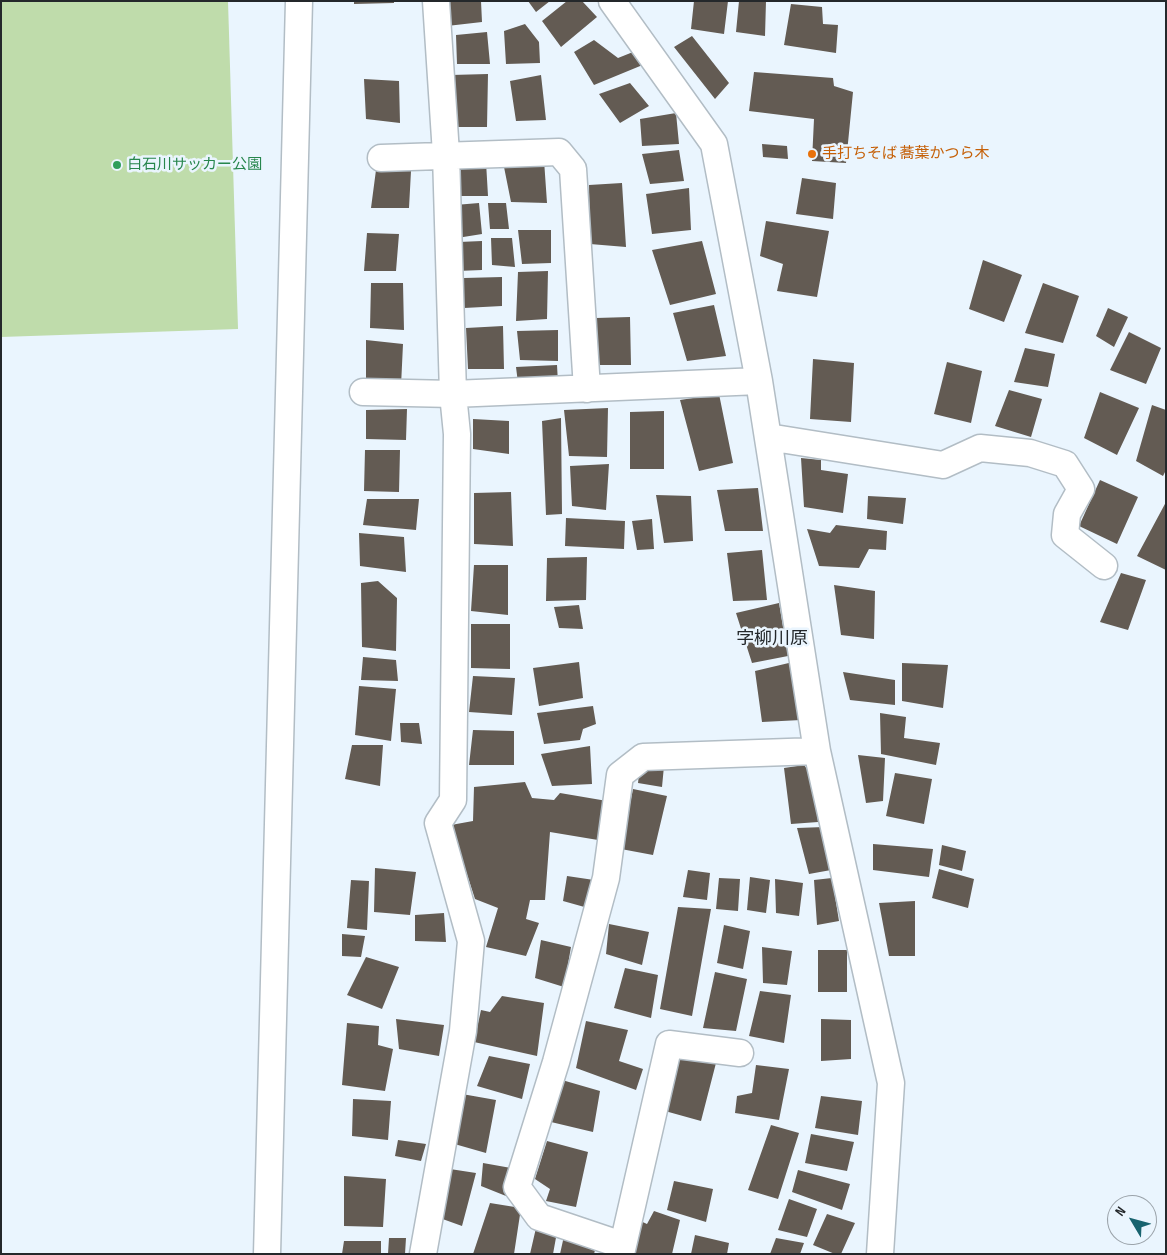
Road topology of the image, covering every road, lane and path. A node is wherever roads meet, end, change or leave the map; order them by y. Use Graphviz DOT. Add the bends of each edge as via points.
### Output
graph roads {
  1 [pos="299,1"];
  2 [pos="436,1"];
  3 [pos="612,1"];
  4 [pos="446,154"];
  5 [pos="381,158"];
  6 [pos="759,381"];
  7 [pos="587,389"];
  8 [pos="363,392"];
  9 [pos="453,394"];
  10 [pos="768,437"];
  11 [pos="1104,566"];
  12 [pos="817,751"];
  13 [pos="740,1053"];
  14 [pos="621,1249"];
  15 [pos="267,1254"];
  16 [pos="423,1254"];
  17 [pos="880,1254"];
  1 -- 15 [label="street"];
  2 -- 4 [label="street"];
  3 -- 6 [label="street" via="714,144"];
  4 -- 5 [label="street"];
  4 -- 7 [label="street" via="559,152 573,169"];
  4 -- 9 [label="street"];
  6 -- 7 [label="street"];
  6 -- 10 [label="street"];
  7 -- 9 [label="street"];
  8 -- 9 [label="street"];
  9 -- 16 [label="street" via="457,434 453,800 438,823 471,941 463,1030"];
  10 -- 11 [label="street" via="943,465 980,448 1030,453 1065,464 1080,489 1068,514 1065,535"];
  10 -- 12 [label="street"];
  12 -- 14 [label="street" via="643,757 620,775 606,878 556,1062 517,1187 538,1217"];
  12 -- 17 [label="street" via="891,1083"];
  13 -- 14 [label="street" via="669,1044"];
}
